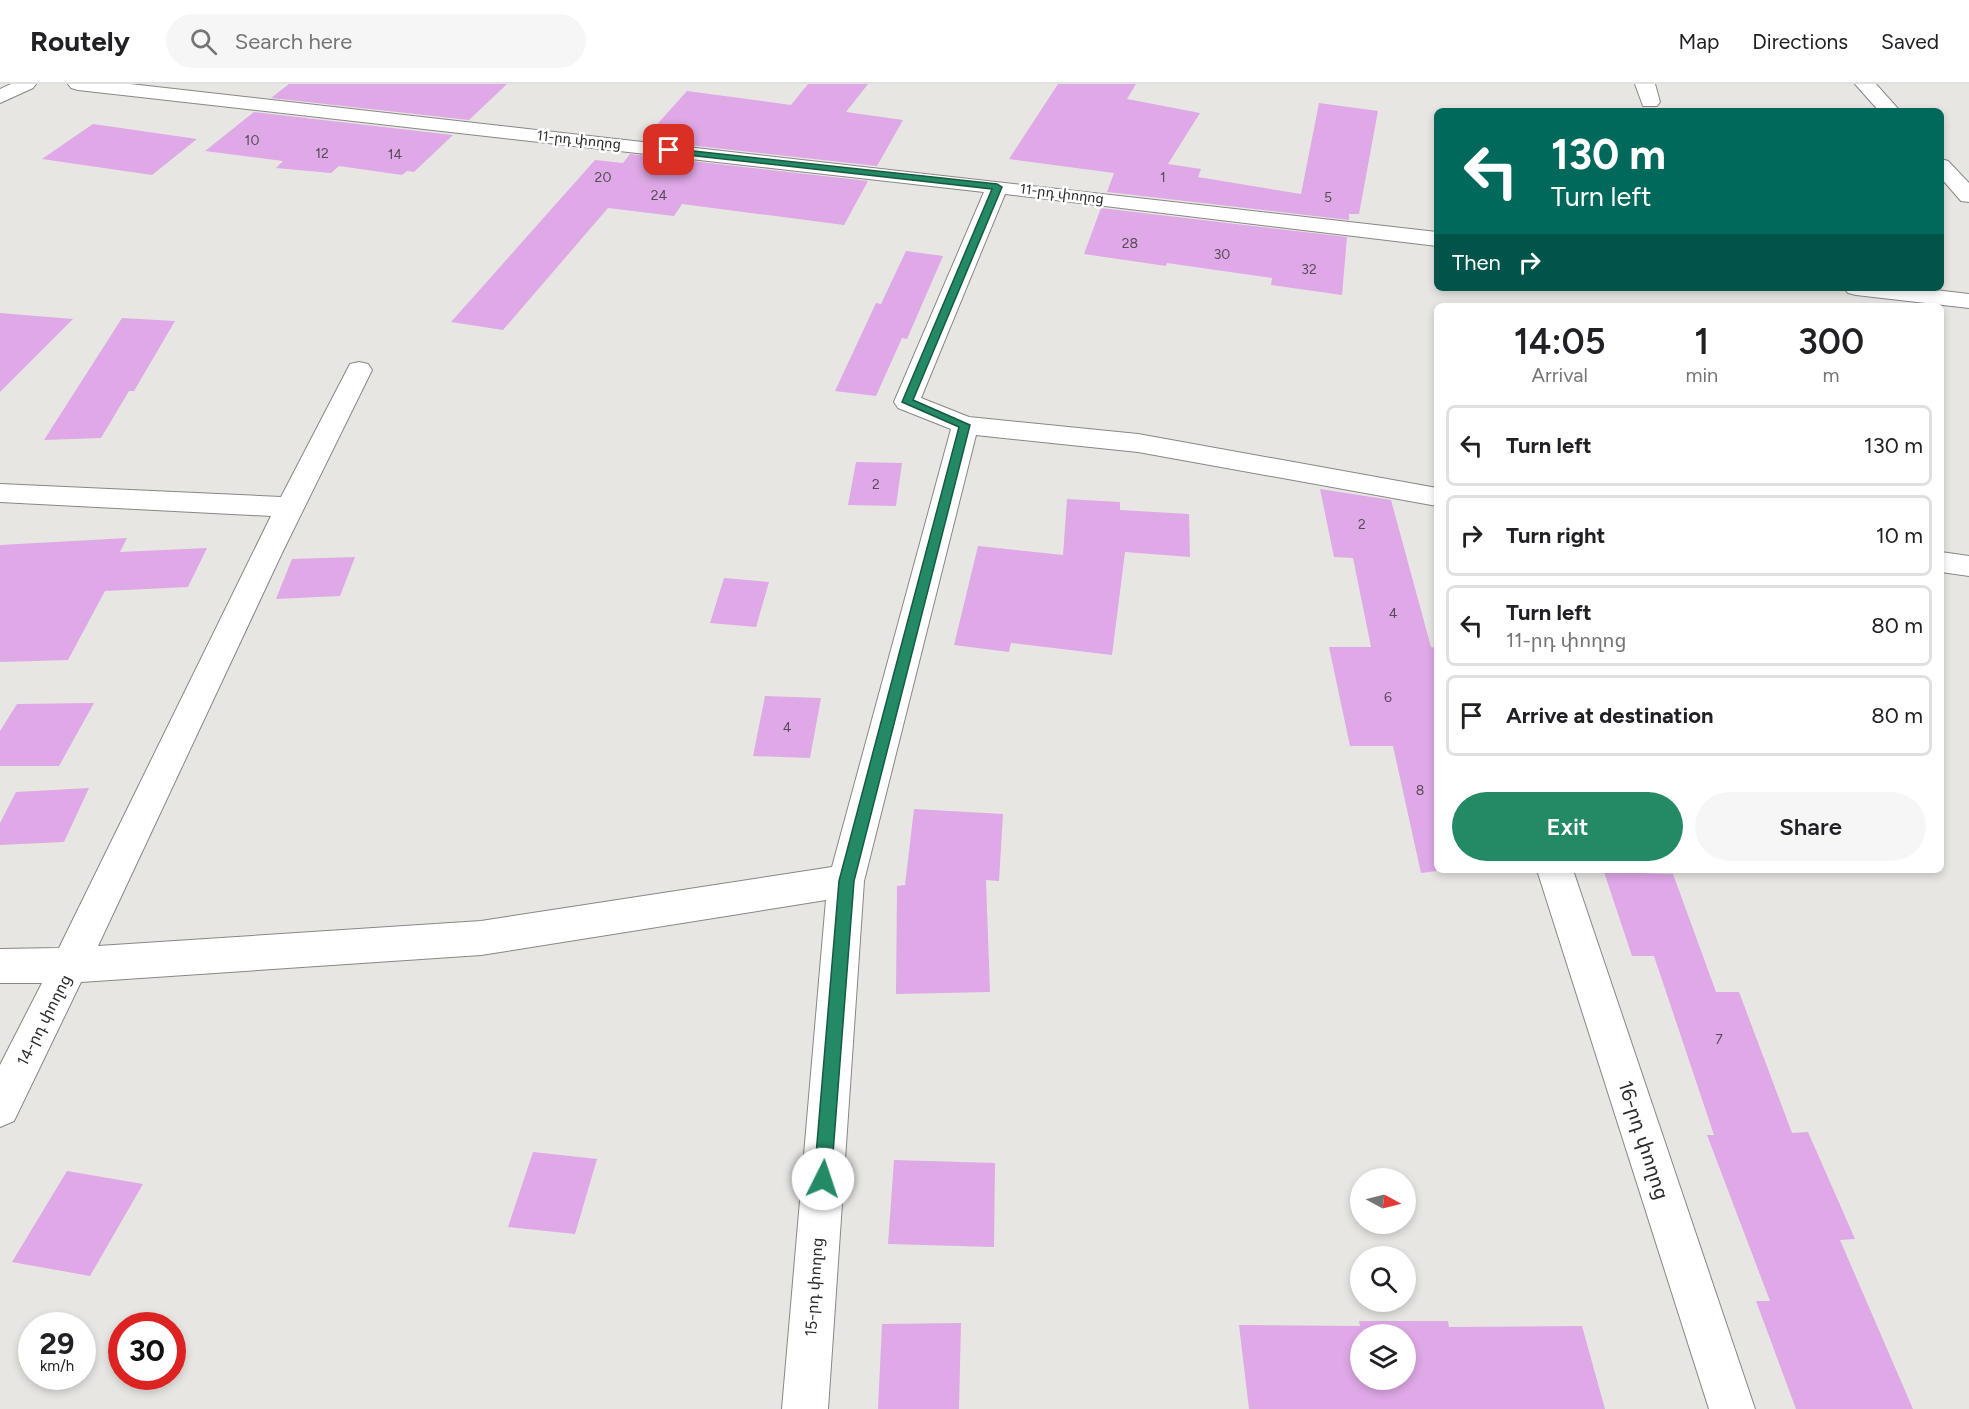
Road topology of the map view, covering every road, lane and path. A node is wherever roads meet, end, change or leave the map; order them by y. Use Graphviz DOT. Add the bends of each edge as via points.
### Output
graph roads {
  1 [pos="26,84"];
  2 [pos="78,84"];
  3 [pos="211,84"];
  4 [pos="1864,84"];
  5 [pos="0,97"];
  6 [pos="192,97"];
  7 [pos="1887,108"];
  8 [pos="1944,168"];
  9 [pos="997,187"];
  10 [pos="1967,192"];
  11 [pos="1434,238"];
  12 [pos="1882,291"];
  13 [pos="1969,301"];
  14 [pos="359,370"];
  15 [pos="965,425"];
  16 [pos="0,493"];
  17 [pos="1434,501"];
  18 [pos="288,507"];
  19 [pos="1944,562"];
  20 [pos="1969,566"];
  21 [pos="1556,873"];
  22 [pos="846,881"];
  23 [pos="72,965"];
  24 [pos="0,966"];
  25 [pos="0,1107"];
  26 [pos="805,1409"];
  27 [pos="1732,1409"];
  1 -- 5 [label="street"];
  2 -- 6 [label="street, 11-րդ փողոց"];
  3 -- 6 [label="street"];
  4 -- 7 [label="street"];
  6 -- 9 [label="street, 11-րդ փողոց"];
  8 -- 10 [label="street"];
  9 -- 11 [label="street, 11-րդ փողոց"];
  9 -- 15 [label="street" via="907,402"];
  12 -- 13 [label="street"];
  14 -- 18 [label="street, 14-րդ փողոց"];
  15 -- 17 [label="street" via="1138,443"];
  15 -- 22 [label="street, 15-րդ փողոց"];
  16 -- 18 [label="street"];
  18 -- 23 [label="street, 14-րդ փողոց"];
  19 -- 20 [label="street"];
  21 -- 27 [label="street, 16-րդ փողոց"];
  22 -- 23 [label="street" via="481,938"];
  22 -- 26 [label="street, 15-րդ փողոց"];
  23 -- 24 [label="street"];
  23 -- 25 [label="street, 14-րդ փողոց"];
}
